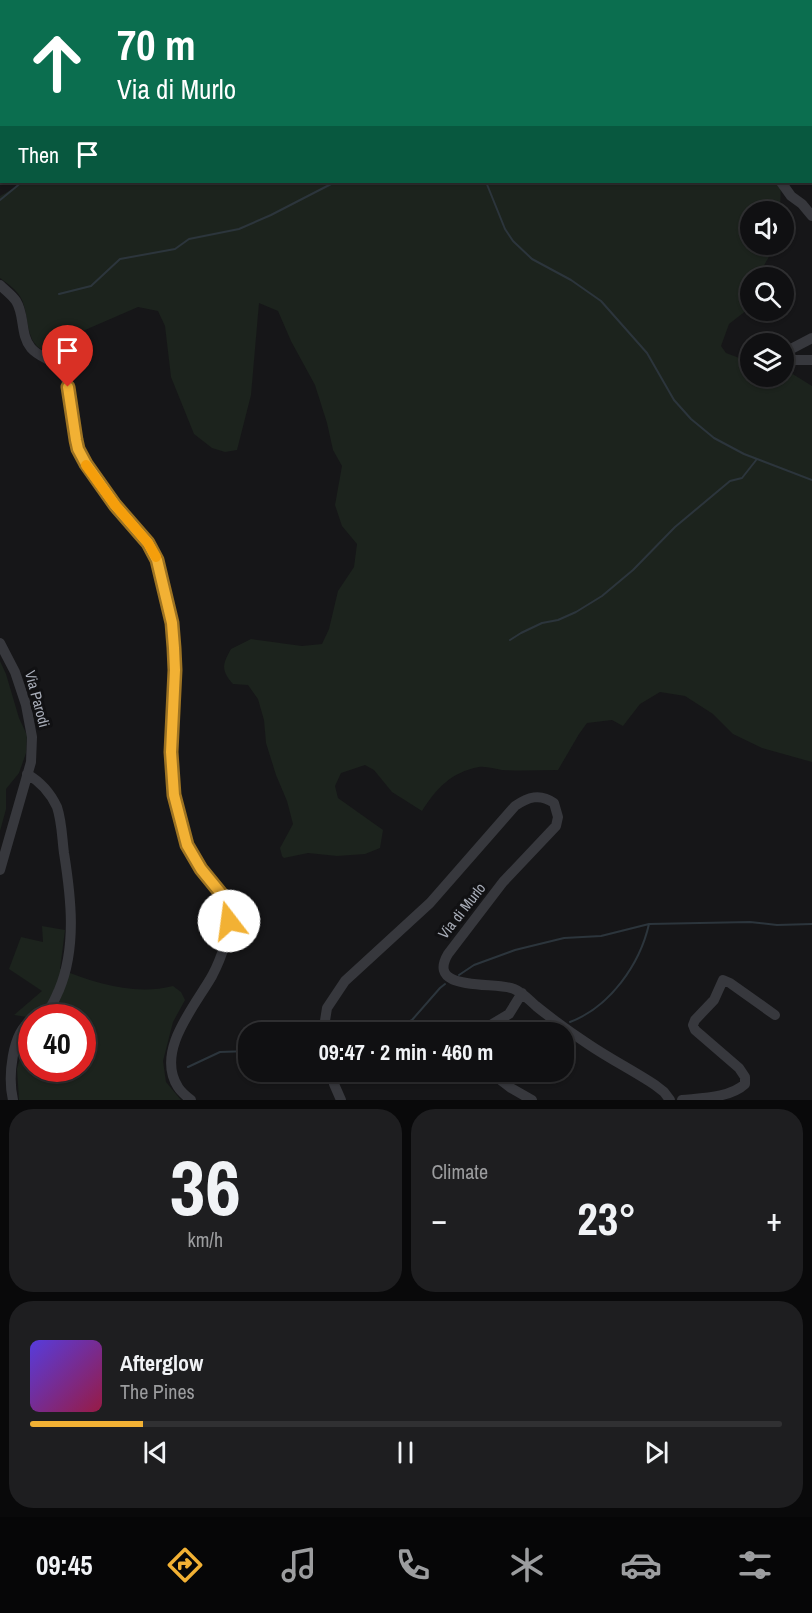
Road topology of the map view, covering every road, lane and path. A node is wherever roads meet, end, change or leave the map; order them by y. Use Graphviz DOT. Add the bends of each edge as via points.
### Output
graph roads {
  1 [pos="782,183"];
  2 [pos="812,216"];
  3 [pos="0,285"];
  4 [pos="812,338"];
  5 [pos="794,347"];
  6 [pos="794,360"];
  7 [pos="812,360"];
  8 [pos="0,643"];
  9 [pos="27,774"];
  10 [pos="0,870"];
  11 [pos="522,993"];
  12 [pos="52,1004"];
  13 [pos="775,1015"];
  14 [pos="326,1022"];
  15 [pos="496,1022"];
  16 [pos="18,1038"];
  17 [pos="334,1082"];
  18 [pos="503,1082"];
  19 [pos="13,1100"];
  20 [pos="191,1100"];
  21 [pos="341,1100"];
  22 [pos="532,1100"];
  23 [pos="670,1100"];
  24 [pos="682,1100"];
  1 -- 2 [label="street"];
  3 -- 20 [label="street" via="16,301 29,346 63,370 78,449 118,510 148,543 157,560 172,623 174,795 187,845 227,902 229,912 228,931 217,965 173,1048 172,1075"];
  4 -- 5 [label="street"];
  6 -- 7 [label="street"];
  8 -- 9 [label="street, Via Parodi" via="15,672 30,722 31,762"];
  9 -- 10 [label="street, Via Parodi"];
  9 -- 12 [label="street" via="49,792 60,818 67,871 70,951"];
  11 -- 14 [label="street, Via di Murlo" via="504,986 456,982 446,973 444,960 503,882 556,826 554,803 536,796 515,806 430,903 345,981 327,1008"];
  11 -- 15 [label="street" via="509,1014"];
  11 -- 23 [label="street, Via di Murlo" via="589,1045 656,1085"];
  13 -- 24 [label="street" via="723,980 714,1000 693,1025 739,1068 745,1084 718,1096"];
  16 -- 19 [label="street" via="11,1072"];
  17 -- 21 [label="street"];
  18 -- 22 [label="street"];
}
